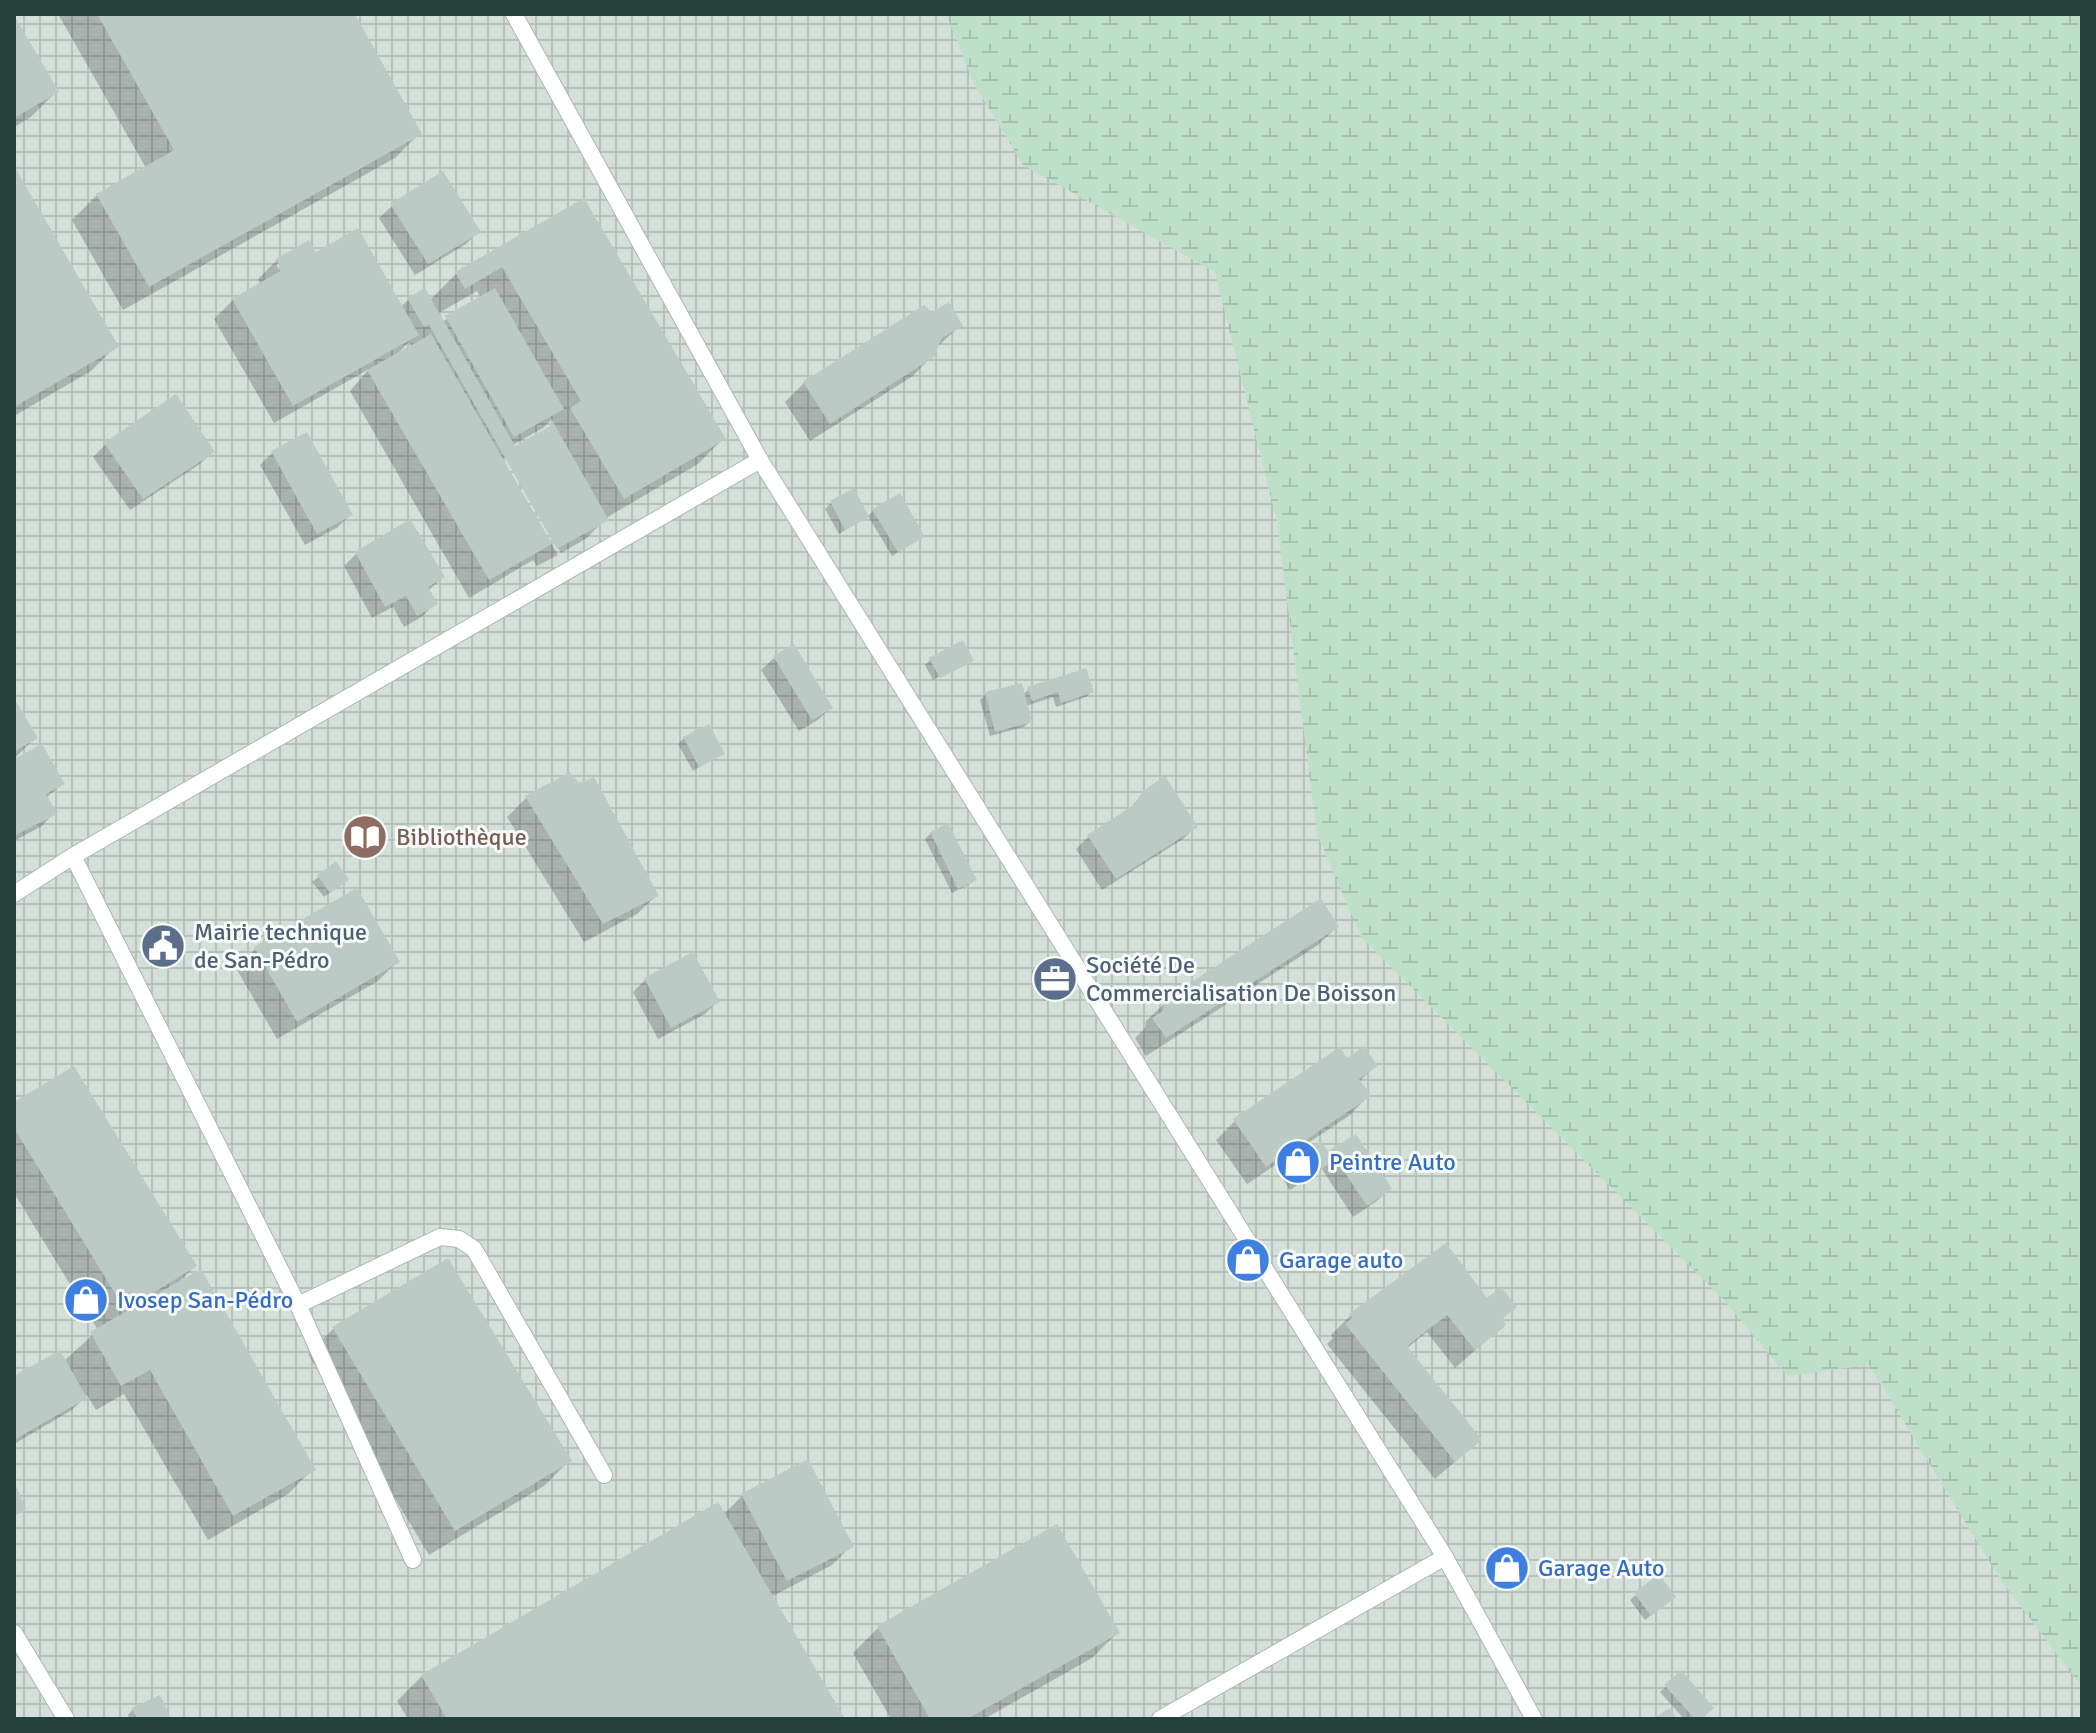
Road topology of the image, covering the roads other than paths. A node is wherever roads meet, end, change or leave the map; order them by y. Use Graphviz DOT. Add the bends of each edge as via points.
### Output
graph roads {
  1 [pos="514,14"];
  2 [pos="760,460"];
  3 [pos="73,856"];
  4 [pos="14,894"];
  5 [pos="298,1305"];
  6 [pos="604,1475"];
  7 [pos="1445,1557"];
  8 [pos="413,1560"];
  9 [pos="14,1633"];
  10 [pos="66,1719"];
  11 [pos="1160,1719"];
  12 [pos="1534,1719"];
  1 -- 2 [label="lane"];
  2 -- 3 [label="lane"];
  2 -- 7 [label="lane"];
  3 -- 4 [label="lane"];
  3 -- 5 [label="lane"];
  5 -- 6 [label="lane" via="440,1237 459,1239 474,1249"];
  5 -- 8 [label="lane"];
  7 -- 11 [label="lane"];
  7 -- 12 [label="lane"];
  9 -- 10 [label="lane"];
}
